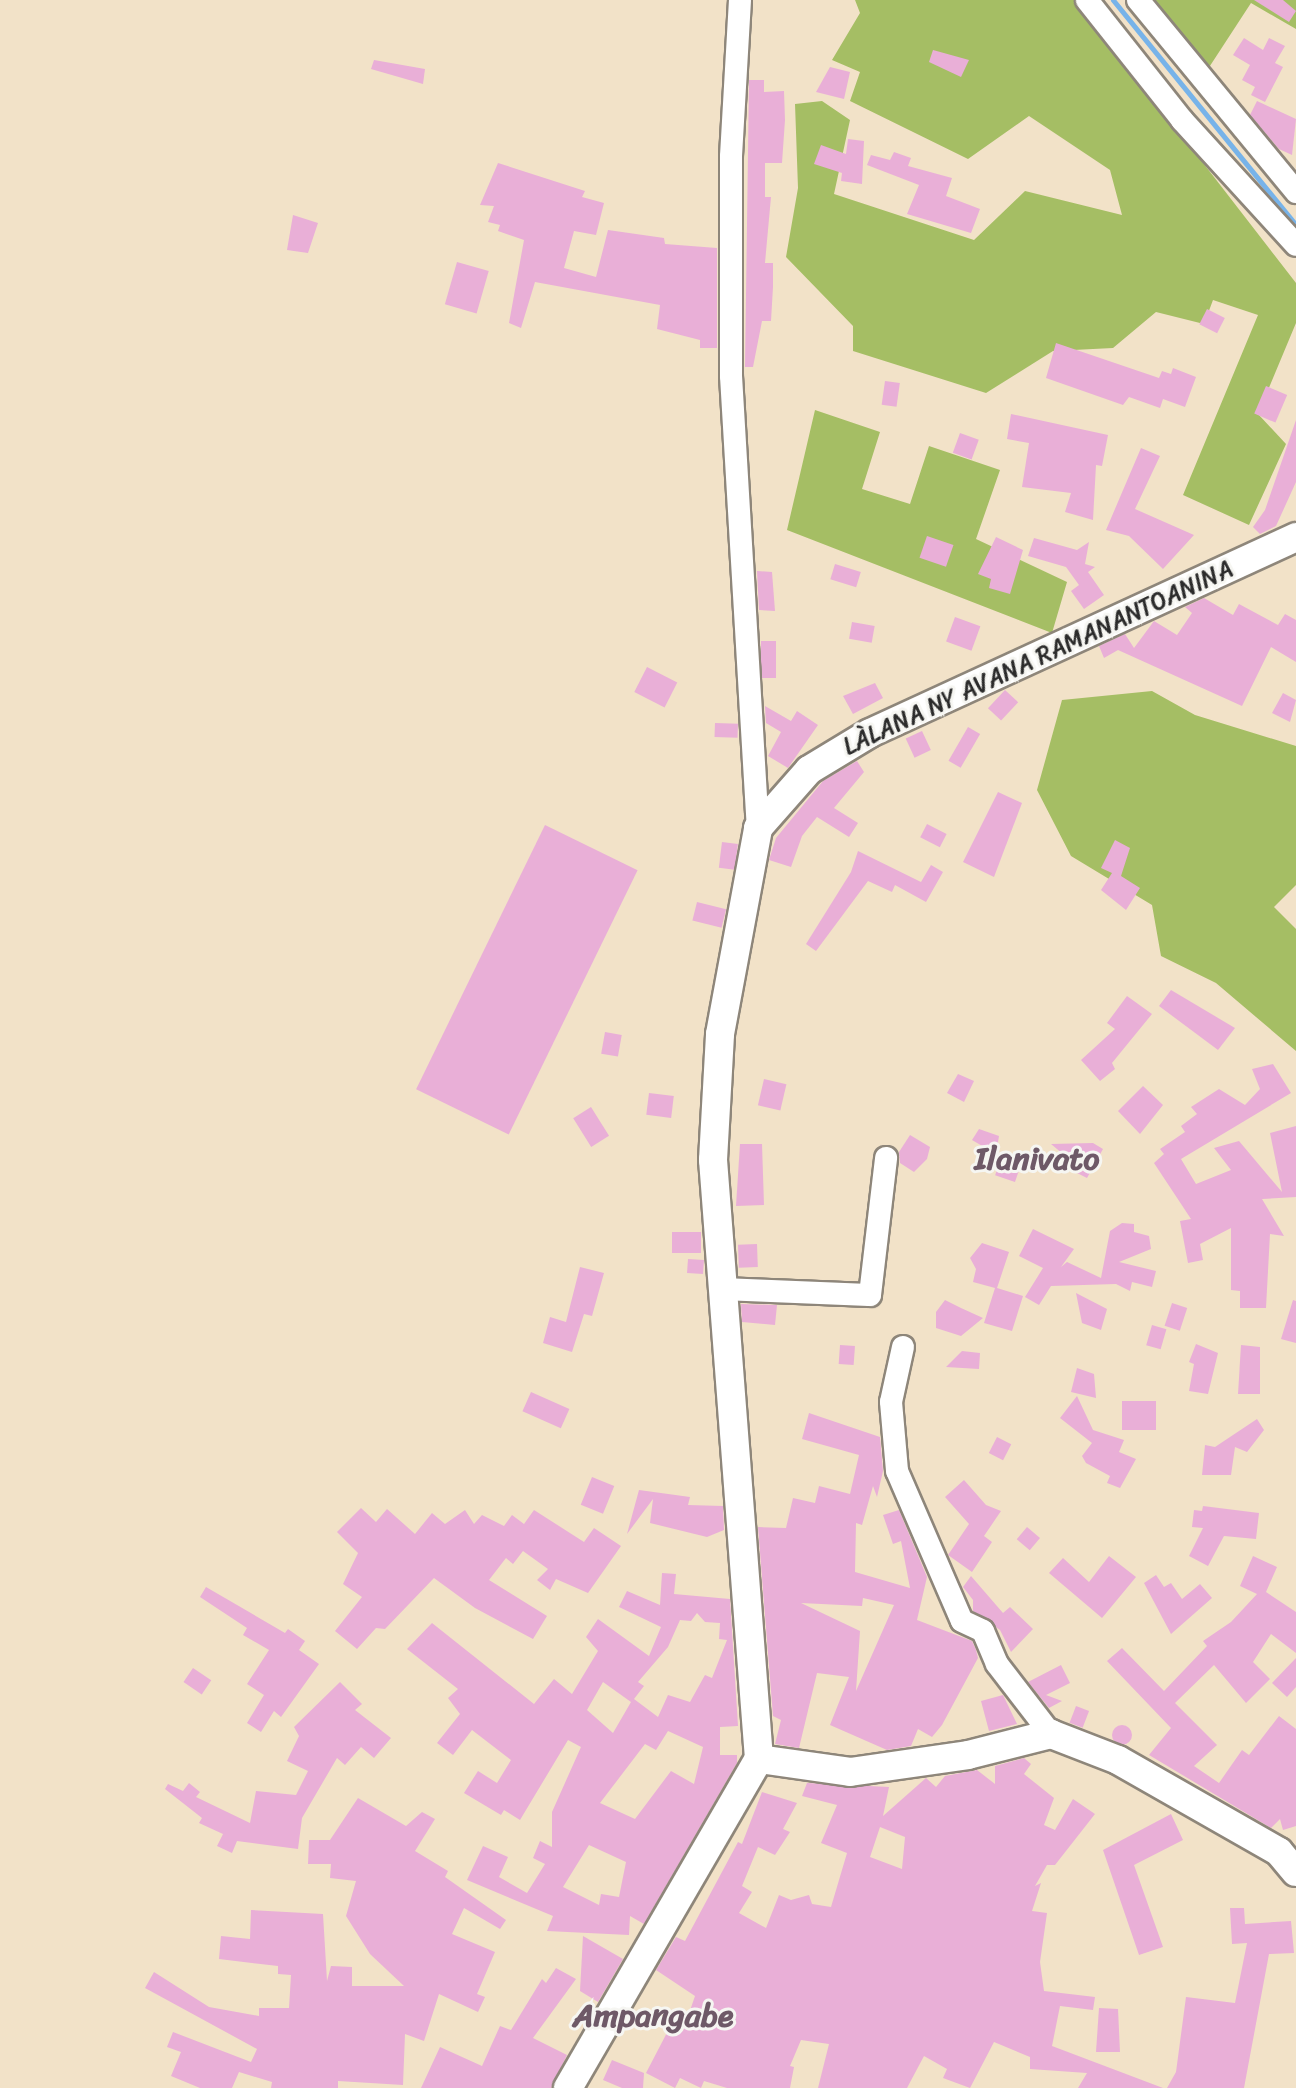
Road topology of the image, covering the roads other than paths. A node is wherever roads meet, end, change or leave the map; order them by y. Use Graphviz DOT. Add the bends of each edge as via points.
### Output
graph roads {
  1 [pos="740,0"];
  2 [pos="1087,0"];
  3 [pos="1138,0"];
  4 [pos="1296,192"];
  5 [pos="1296,245"];
  6 [pos="1296,537"];
  7 [pos="758,828"];
  8 [pos="886,1158"];
  9 [pos="721,1289"];
  10 [pos="903,1347"];
  11 [pos="1051,1734"];
  12 [pos="759,1759"];
  13 [pos="1296,1872"];
  14 [pos="568,2088"];
  1 -- 7 [label="street" via="731,157 731,376"];
  2 -- 5 [label="street" via="1182,120"];
  3 -- 4 [label="street"];
  6 -- 7 [label="street, LÀLANA NY AVANA RAMANANTOANINA" via="870,733 809,770"];
  7 -- 9 [label="street" via="720,1034 713,1160"];
  8 -- 9 [label="street" via="870,1295"];
  9 -- 12 [label="street"];
  10 -- 11 [label="street" via="891,1402 897,1471 962,1621 983,1631 997,1664"];
  11 -- 12 [label="street" via="968,1755 850,1772"];
  11 -- 13 [label="street" via="1118,1760 1279,1852"];
  12 -- 14 [label="street"];
}
